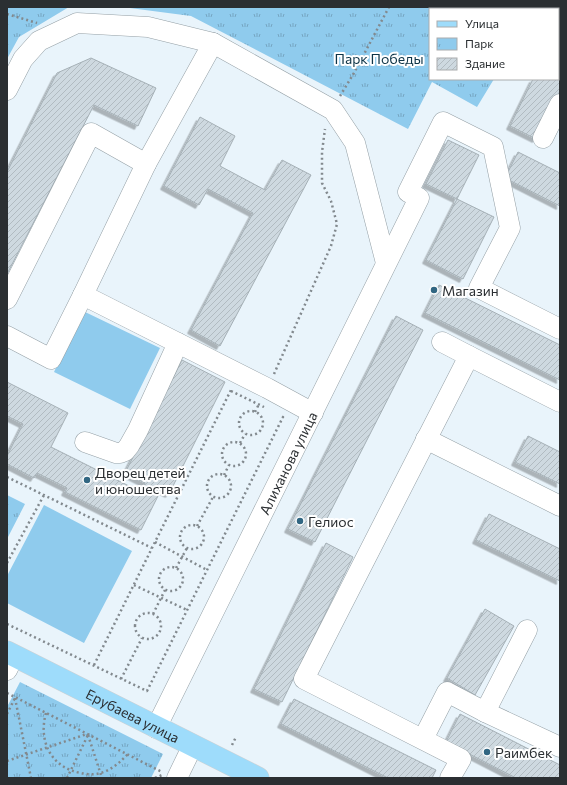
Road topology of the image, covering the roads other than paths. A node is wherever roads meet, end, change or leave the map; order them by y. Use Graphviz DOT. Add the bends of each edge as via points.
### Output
graph roads {
  1 [pos="213,43"];
  2 [pos="7,90"];
  3 [pos="560,104"];
  4 [pos="543,138"];
  5 [pos="146,164"];
  6 [pos="386,263"];
  7 [pos="83,295"];
  8 [pos="7,299"];
  9 [pos="560,329"];
  10 [pos="7,336"];
  11 [pos="442,342"];
  12 [pos="178,344"];
  13 [pos="469,356"];
  14 [pos="560,402"];
  15 [pos="313,413"];
  16 [pos="426,439"];
  17 [pos="85,442"];
  18 [pos="560,506"];
  19 [pos="526,630"];
  20 [pos="9,659"];
  21 [pos="485,712"];
  22 [pos="156,728"];
  23 [pos="423,739"];
  24 [pos="193,745"];
  25 [pos="560,746"];
  26 [pos="171,776"];
  27 [pos="258,778"];
  28 [pos="450,778"];
  1 -- 2 [label="street" via="148,27 77,23 39,41 23,59"];
  1 -- 5 [label="street"];
  1 -- 6 [label="street" via="333,110 356,143"];
  3 -- 4 [label="street"];
  5 -- 7 [label="street"];
  5 -- 8 [label="street" via="91,133"];
  6 -- 9 [label="street, Алиханова улица" via="419,198 408,192 443,122 493,147 510,228 479,288"];
  6 -- 15 [label="street, Алиханова улица"];
  7 -- 10 [label="street" via="51,359"];
  7 -- 12 [label="street"];
  11 -- 13 [label="street"];
  12 -- 15 [label="street" via="235,383 263,397"];
  12 -- 17 [label="street" via="138,430 125,451 116,453"];
  13 -- 14 [label="street"];
  13 -- 16 [label="street"];
  15 -- 22 [label="street, Алиханова улица"];
  16 -- 18 [label="street"];
  16 -- 23 [label="street" via="304,679"];
  19 -- 21 [label="street"];
  20 -- 22 [label="main road, Ерубаева улица"];
  21 -- 23 [label="street" via="447,692"];
  21 -- 25 [label="street"];
  22 -- 24 [label="main road, Ерубаева улица"];
  23 -- 28 [label="street" via="461,759"];
  24 -- 26 [label="street"];
  24 -- 27 [label="main road, Ерубаева улица"];
}
